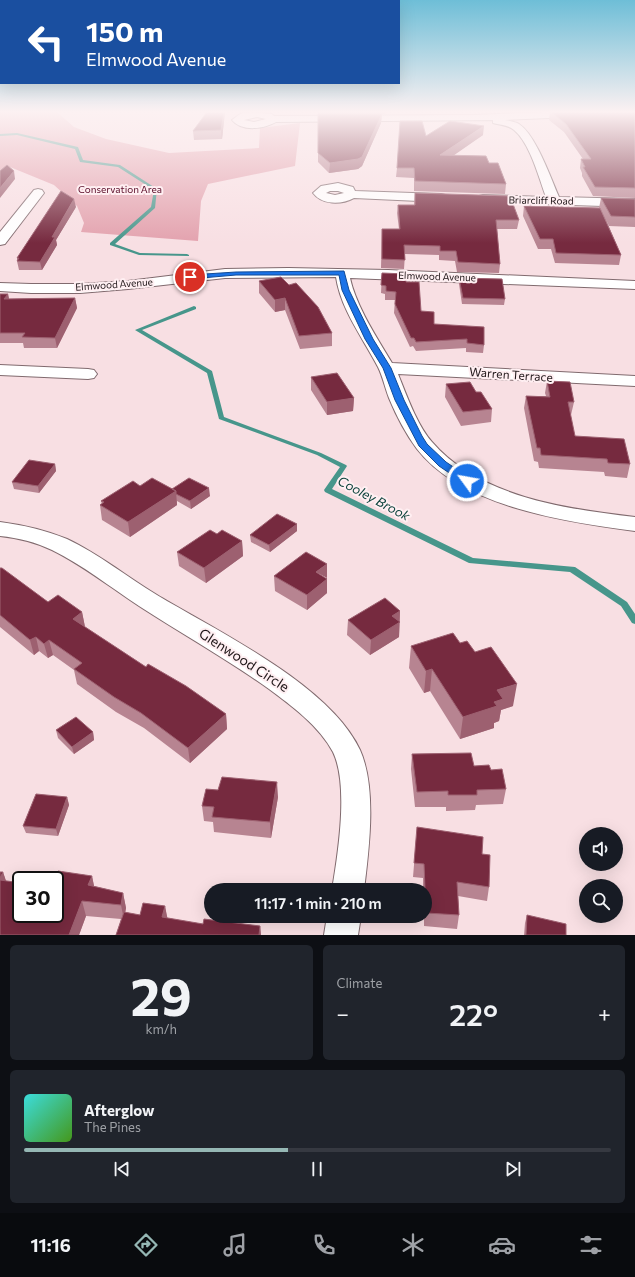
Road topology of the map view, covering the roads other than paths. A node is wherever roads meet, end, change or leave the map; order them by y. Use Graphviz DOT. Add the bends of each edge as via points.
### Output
graph roads {
  1 [pos="535,156"];
  2 [pos="38,193"];
  3 [pos="351,194"];
  4 [pos="451,198"];
  5 [pos="473,198"];
  6 [pos="554,200"];
  7 [pos="635,203"];
  8 [pos="0,241"];
  9 [pos="342,273"];
  10 [pos="635,285"];
  11 [pos="0,287"];
  12 [pos="387,368"];
  13 [pos="0,370"];
  14 [pos="88,374"];
  15 [pos="635,381"];
  16 [pos="635,524"];
  17 [pos="0,529"];
  18 [pos="349,883"];
  19 [pos="343,923"];
  20 [pos="341,935"];
  1 -- 6 [label="street"];
  2 -- 8 [label="street"];
  3 -- 4 [label="street"];
  5 -- 6 [label="street, Briarcliff Road"];
  6 -- 7 [label="street, Briarcliff Road"];
  9 -- 10 [label="street, Elmwood Avenue"];
  9 -- 11 [label="street, Elmwood Avenue" via="277,272 205,275 127,285"];
  9 -- 12 [label="street" via="345,290 369,339"];
  12 -- 15 [label="street, Warren Terrace"];
  12 -- 16 [label="street" via="424,446 454,473 482,488 535,507 587,518"];
  13 -- 14 [label="street"];
  17 -- 18 [label="street, Glenwood Circle" via="29,533 53,541 100,567 146,599 256,666 306,702 328,724 345,748 353,774 355,816"];
  19 -- 20 [label="street"];
}
